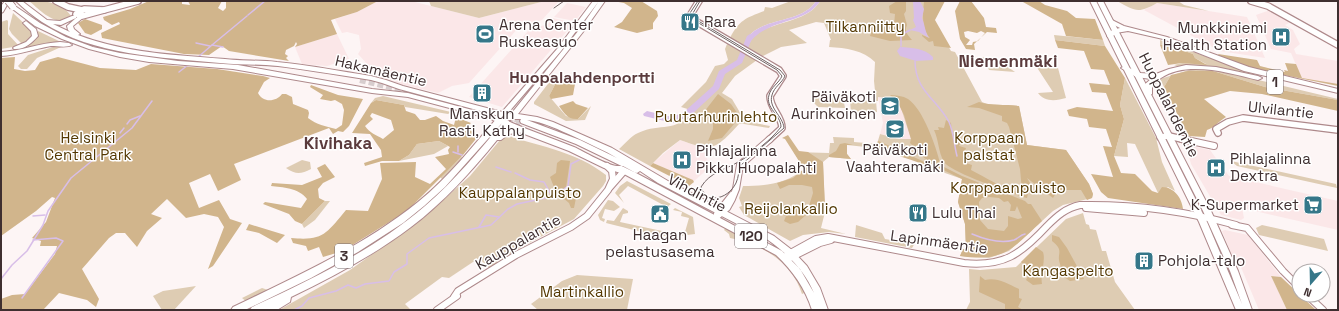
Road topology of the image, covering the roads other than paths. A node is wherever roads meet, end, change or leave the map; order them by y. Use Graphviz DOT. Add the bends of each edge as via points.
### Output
graph roads {
  1 [pos="8,1"];
  2 [pos="19,1"];
  3 [pos="56,1"];
  4 [pos="138,1"];
  5 [pos="596,1"];
  6 [pos="602,1"];
  7 [pos="699,1"];
  8 [pos="1093,1"];
  9 [pos="1100,1"];
  10 [pos="1248,1"];
  11 [pos="1,11"];
  12 [pos="79,14"];
  13 [pos="25,17"];
  14 [pos="42,20"];
  15 [pos="1110,21"];
  16 [pos="1130,29"];
  17 [pos="1115,30"];
  18 [pos="1110,36"];
  19 [pos="87,40"];
  20 [pos="1338,45"];
  21 [pos="81,46"];
  22 [pos="27,47"];
  23 [pos="1,50"];
  24 [pos="17,50"];
  25 [pos="1,54"];
  26 [pos="165,58"];
  27 [pos="216,63"];
  28 [pos="1125,68"];
  29 [pos="1138,75"];
  30 [pos="1158,76"];
  31 [pos="384,81"];
  32 [pos="362,83"];
  33 [pos="1338,91"];
  34 [pos="378,92"];
  35 [pos="1148,94"];
  36 [pos="1338,96"];
  37 [pos="441,100"];
  38 [pos="521,106"];
  39 [pos="506,118"];
  40 [pos="537,120"];
  41 [pos="521,126"];
  42 [pos="1338,130"];
  43 [pos="1160,137"];
  44 [pos="1170,138"];
  45 [pos="491,143"];
  46 [pos="625,165"];
  47 [pos="607,166"];
  48 [pos="608,190"];
  49 [pos="719,214"];
  50 [pos="1206,220"];
  51 [pos="789,256"];
  52 [pos="1291,279"];
  53 [pos="307,285"];
  54 [pos="1316,303"];
  55 [pos="236,310"];
  56 [pos="255,310"];
  57 [pos="270,310"];
  58 [pos="437,310"];
  59 [pos="816,310"];
  60 [pos="824,310"];
  61 [pos="1240,310"];
  62 [pos="1248,310"];
  63 [pos="1323,310"];
  1 -- 11 [label="main road"];
  1 -- 13 [label="main road, Hakamäentie, bridge"];
  2 -- 14 [label="main road, Hakamäentie"];
  3 -- 12 [label="street"];
  4 -- 12 [label="street"];
  5 -- 39 [label="main road"];
  6 -- 38 [label="main road" via="583,29"];
  7 -- 49 [label="street" via="691,13 691,18 783,75 772,91 770,99 772,109 783,126 740,164 734,192"];
  8 -- 18 [label="main road, Huopalahdentie"];
  9 -- 15 [label="main road, Huopalahdentie"];
  10 -- 20 [label="street" via="1268,6"];
  12 -- 14 [label="main road" via="64,22"];
  12 -- 19 [label="main road" via="70,29"];
  13 -- 21 [label="main road, Hakamäentie" via="45,30"];
  13 -- 22 [label="main road" via="26,23 35,33"];
  14 -- 19 [label="main road, Hakamäentie" via="63,32"];
  15 -- 16 [label="highway, 1"];
  15 -- 17 [label="main road, Huopalahdentie"];
  16 -- 17 [label="highway"];
  16 -- 33 [label="highway, 1" via="1157,36 1259,73"];
  17 -- 18 [label="highway"];
  17 -- 29 [label="main road, Huopalahdentie"];
  18 -- 28 [label="main road, Huopalahdentie"];
  19 -- 26 [label="main road, Hakamäentie"];
  21 -- 22 [label="main road" via="52,43"];
  21 -- 26 [label="main road, Hakamäentie" via="124,56"];
  22 -- 24 [label="main road"];
  23 -- 24 [label="main road"];
  24 -- 25 [label="main road"];
  26 -- 27 [label="main road, Hakamäentie"];
  27 -- 32 [label="main road, Hakamäentie"];
  27 -- 32 [label="main road, Hakamäentie" via="290,69"];
  28 -- 29 [label="highway, 1"];
  28 -- 43 [label="main road, Huopalahdentie"];
  29 -- 30 [label="highway, 1"];
  29 -- 35 [label="main road, Huopalahdentie"];
  30 -- 35 [label="highway" via="1148,85"];
  30 -- 36 [label="highway, 1" via="1183,69 1211,68"];
  31 -- 32 [label="main road, Hakamäentie" via="371,78"];
  31 -- 34 [label="main road"];
  31 -- 37 [label="main road, Hakamäentie"];
  32 -- 34 [label="main road, Hakamäentie"];
  34 -- 37 [label="main road, Hakamäentie" via="395,92"];
  35 -- 44 [label="main road, Huopalahdentie"];
  37 -- 39 [label="main road, Hakamäentie"];
  38 -- 39 [label="main road"];
  38 -- 40 [label="main road" via="524,112"];
  39 -- 40 [label="main road, Vihdintie"];
  39 -- 41 [label="main road, Vihdintie"];
  39 -- 45 [label="highway, 3"];
  39 -- 55 [label="highway, 3" via="446,182 401,220 344,257"];
  40 -- 46 [label="main road, Vihdintie" via="565,130"];
  41 -- 45 [label="highway"];
  41 -- 46 [label="main road, Vihdintie / 120" via="578,142"];
  41 -- 47 [label="main road, Vihdintie"];
  42 -- 44 [label="street, Ulvilantie" via="1243,118 1222,125 1214,146 1208,147"];
  43 -- 44 [label="street, Ulvilantie"];
  43 -- 50 [label="main road, Huopalahdentie"];
  44 -- 50 [label="main road, Huopalahdentie"];
  45 -- 53 [label="highway, 3" via="447,191 408,224 349,262"];
  46 -- 47 [label="main road, Vihdintie"];
  46 -- 48 [label="street, Kauppalantie"];
  46 -- 49 [label="main road, Vihdintie / 120"];
  46 -- 49 [label="main road, Vihdintie / 120" via="664,183"];
  47 -- 48 [label="street, Kauppalantie" via="613,174"];
  48 -- 58 [label="street, Kauppalantie" via="590,213 576,224 516,255"];
  49 -- 51 [label="main road, Vihdintie / 120"];
  50 -- 51 [label="street, Lapinmäentie" via="1097,208 1066,211 1020,252 1007,260 993,263 955,261 838,239 820,243"];
  50 -- 52 [label="street" via="1247,228"];
  50 -- 61 [label="main road, Huopalahdentie"];
  50 -- 62 [label="main road, Huopalahdentie" via="1234,271"];
  51 -- 59 [label="main road, Vihdintie / 120" via="805,283"];
  51 -- 60 [label="main road, Vihdintie / 120" via="807,270"];
  53 -- 56 [label="highway, 3"];
  53 -- 57 [label="highway"];
  54 -- 63 [label="street"];
}
